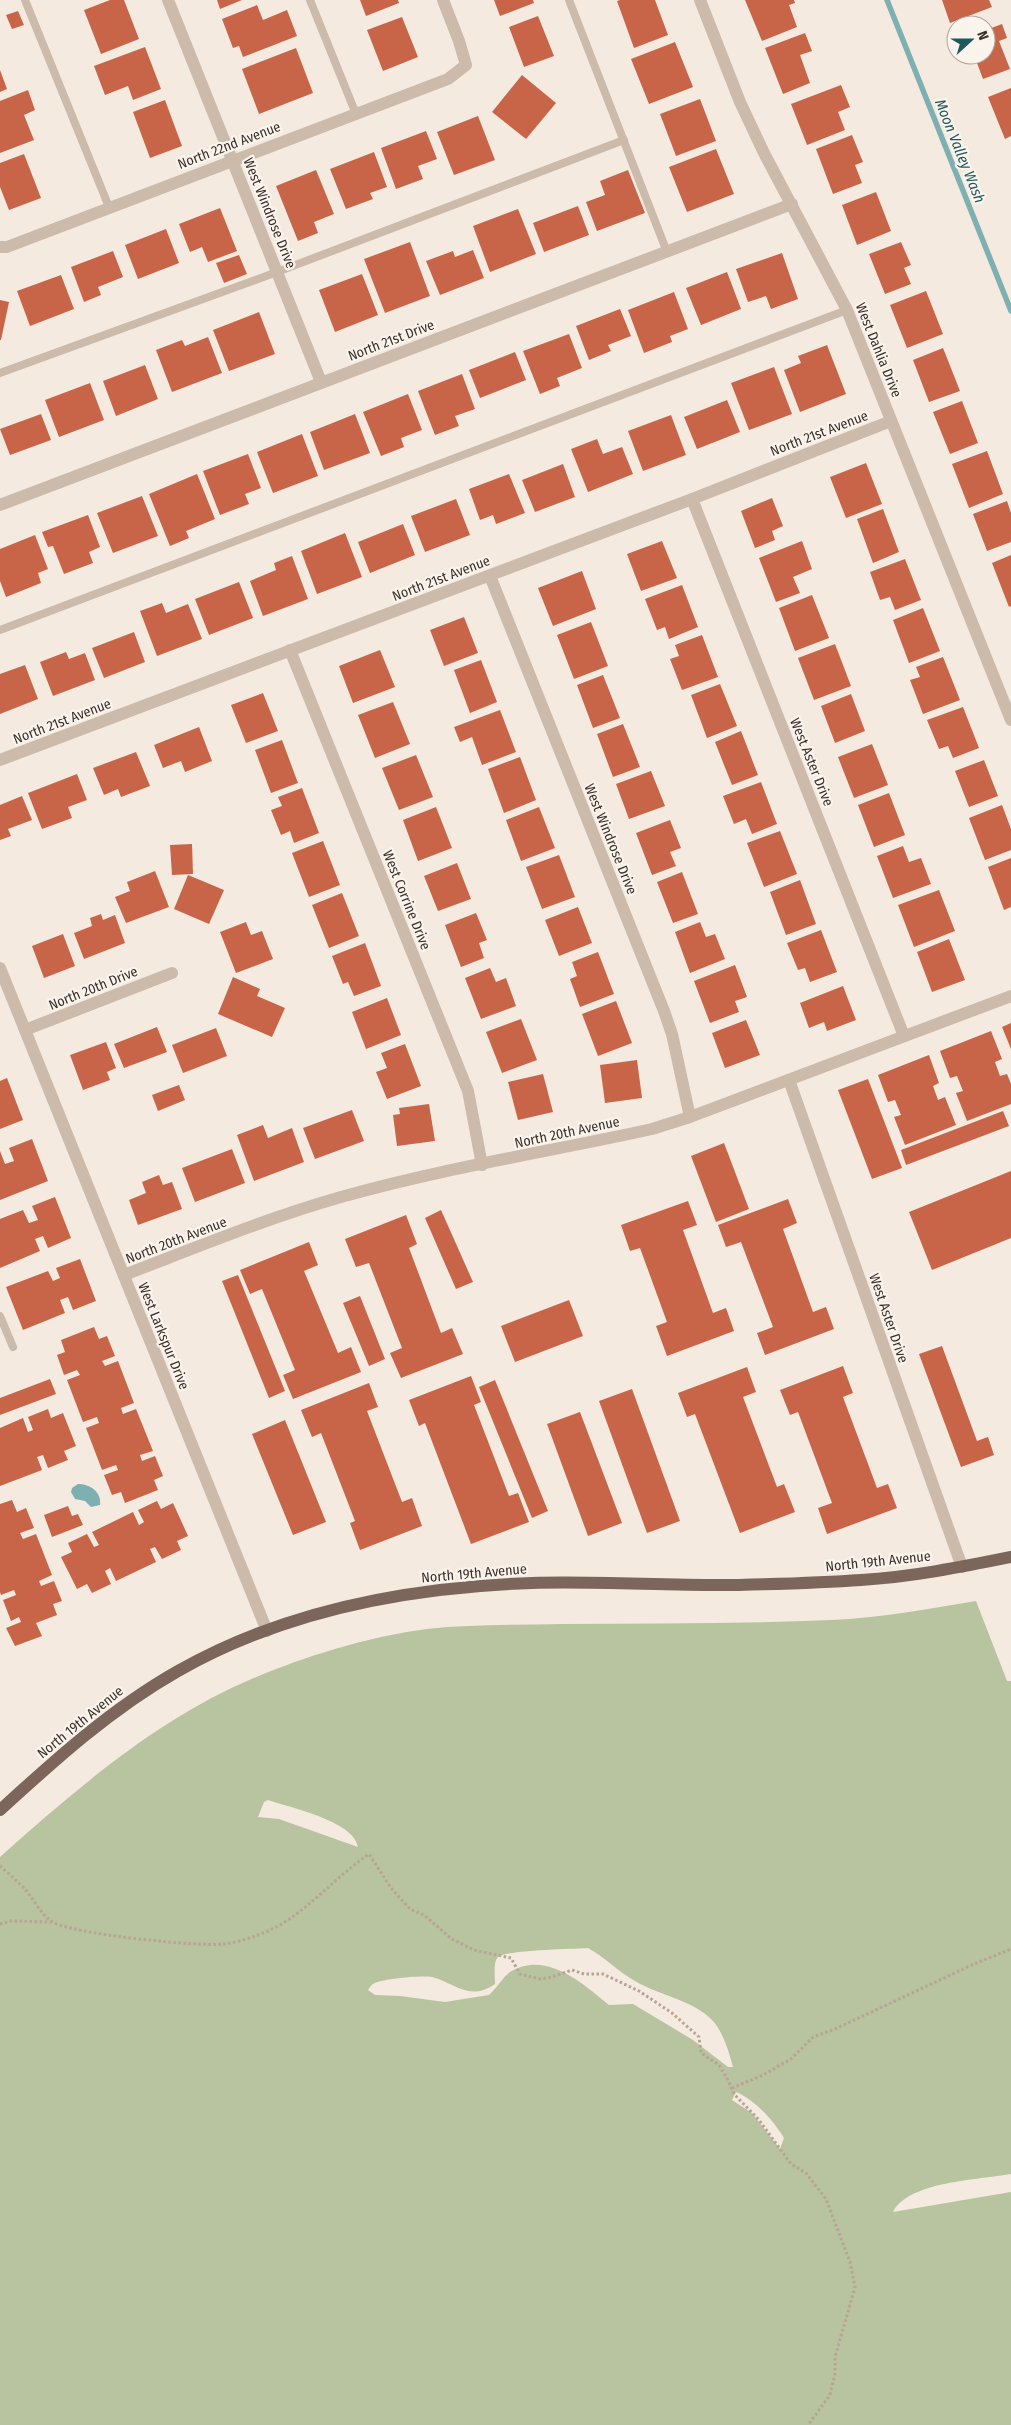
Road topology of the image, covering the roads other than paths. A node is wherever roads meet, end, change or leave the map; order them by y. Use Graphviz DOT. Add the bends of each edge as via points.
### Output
graph roads {
  1 [pos="25,0"];
  2 [pos="168,0"];
  3 [pos="310,0"];
  4 [pos="443,0"];
  5 [pos="568,0"];
  6 [pos="700,0"];
  7 [pos="356,114"];
  8 [pos="624,140"];
  9 [pos="232,160"];
  10 [pos="792,204"];
  11 [pos="109,207"];
  12 [pos="0,247"];
  13 [pos="667,252"];
  14 [pos="277,272"];
  15 [pos="847,310"];
  16 [pos="0,373"];
  17 [pos="321,382"];
  18 [pos="891,421"];
  19 [pos="692,499"];
  20 [pos="0,505"];
  21 [pos="490,576"];
  22 [pos="0,630"];
  23 [pos="290,650"];
  24 [pos="1011,720"];
  25 [pos="0,760"];
  26 [pos="0,968"];
  27 [pos="172,973"];
  28 [pos="1011,996"];
  29 [pos="25,1030"];
  30 [pos="904,1036"];
  31 [pos="789,1080"];
  32 [pos="690,1117"];
  33 [pos="482,1165"];
  34 [pos="124,1275"];
  35 [pos="0,1316"];
  36 [pos="13,1348"];
  37 [pos="1011,1557"];
  38 [pos="962,1567"];
  39 [pos="267,1631"];
  40 [pos="0,1810"];
  1 -- 11 [label="lane"];
  2 -- 9 [label="street, West Windrose Drive"];
  3 -- 7 [label="lane"];
  4 -- 7 [label="street, North 22nd Avenue" via="466,65 448,79"];
  5 -- 8 [label="lane"];
  6 -- 10 [label="street, West Dahlia Drive" via="744,110"];
  7 -- 9 [label="street, North 22nd Avenue"];
  8 -- 13 [label="lane"];
  8 -- 14 [label="lane"];
  9 -- 11 [label="street, North 22nd Avenue"];
  9 -- 14 [label="street, West Windrose Drive"];
  10 -- 13 [label="street, North 21st Drive"];
  10 -- 15 [label="street, West Dahlia Drive"];
  11 -- 12 [label="street, North 22nd Avenue"];
  13 -- 17 [label="street, North 21st Drive"];
  14 -- 16 [label="lane"];
  14 -- 17 [label="street, West Windrose Drive"];
  15 -- 18 [label="street, West Dahlia Drive"];
  15 -- 22 [label="lane"];
  17 -- 20 [label="street, North 21st Drive"];
  18 -- 19 [label="street, North 21st Avenue"];
  18 -- 24 [label="street, West Dahlia Drive"];
  19 -- 21 [label="street, North 21st Avenue"];
  19 -- 30 [label="street, West Aster Drive"];
  21 -- 23 [label="street, North 21st Avenue"];
  21 -- 32 [label="street, West Windrose Drive" via="664,1011"];
  23 -- 25 [label="street, North 21st Avenue"];
  23 -- 33 [label="street, West Corrine Drive" via="468,1091"];
  26 -- 29 [label="street, West Larkspur Drive"];
  27 -- 29 [label="street, North 20th Drive"];
  28 -- 30 [label="street, North 20th Avenue"];
  29 -- 34 [label="street, West Larkspur Drive"];
  30 -- 31 [label="street, North 20th Avenue"];
  31 -- 32 [label="street, North 20th Avenue"];
  31 -- 38 [label="street, West Aster Drive"];
  32 -- 33 [label="street, North 20th Avenue" via="652,1129"];
  33 -- 34 [label="street, North 20th Avenue" via="389,1184 304,1208"];
  34 -- 39 [label="street, West Larkspur Drive"];
  35 -- 36 [label="lane"];
  37 -- 38 [label="main road, North 19th Avenue"];
  38 -- 39 [label="main road, North 19th Avenue" via="863,1580 736,1585 532,1583 449,1589 354,1604"];
  39 -- 40 [label="main road, North 19th Avenue" via="180,1670 126,1702 78,1739"];
}
